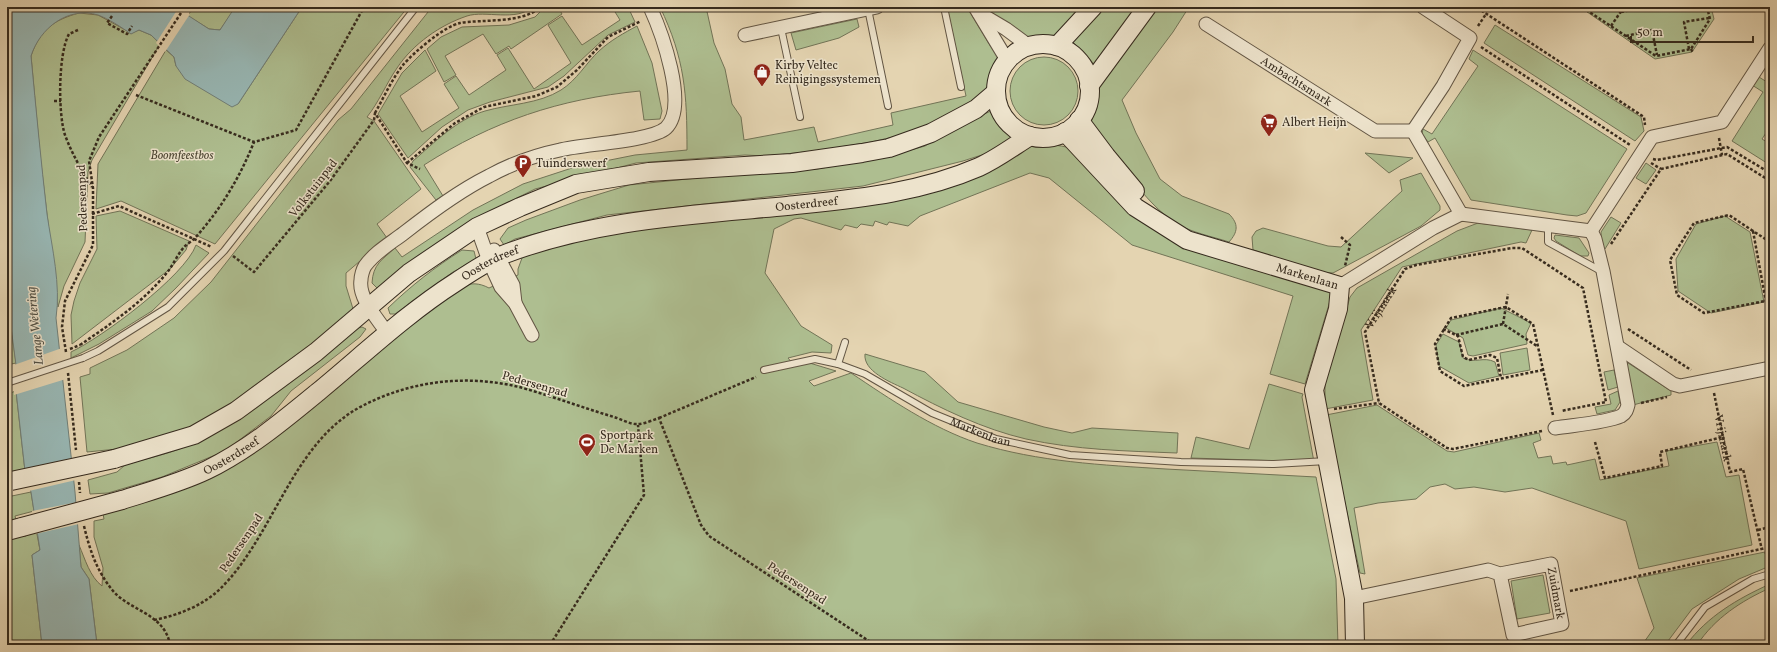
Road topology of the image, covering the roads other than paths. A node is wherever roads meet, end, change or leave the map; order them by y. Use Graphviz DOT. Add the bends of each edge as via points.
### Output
graph roads {
  1 [pos="416,7"];
  2 [pos="944,7"];
  3 [pos="1093,7"];
  4 [pos="1147,7"];
  5 [pos="1423,7"];
  6 [pos="872,8"];
  7 [pos="977,10"];
  8 [pos="652,11"];
  9 [pos="826,12"];
  10 [pos="1206,24"];
  11 [pos="781,28"];
  12 [pos="745,35"];
  13 [pos="1029,46"];
  14 [pos="1057,46"];
  15 [pos="1770,48"];
  16 [pos="1008,60"];
  17 [pos="1089,86"];
  18 [pos="961,87"];
  19 [pos="996,92"];
  20 [pos="888,106"];
  21 [pos="800,117"];
  22 [pos="1079,120"];
  23 [pos="1413,131"];
  24 [pos="1065,132"];
  25 [pos="1030,136"];
  26 [pos="1461,214"];
  27 [pos="1152,219"];
  28 [pos="1548,225"];
  29 [pos="477,227"];
  30 [pos="1591,230"];
  31 [pos="494,259"];
  32 [pos="1603,271"];
  33 [pos="1340,286"];
  34 [pos="370,307"];
  35 [pos="387,333"];
  36 [pos="532,335"];
  37 [pos="845,342"];
  38 [pos="1618,347"];
  39 [pos="838,364"];
  40 [pos="1770,368"];
  41 [pos="764,370"];
  42 [pos="7,383"];
  43 [pos="1555,428"];
  44 [pos="1327,461"];
  45 [pos="9,481"];
  46 [pos="14,529"];
  47 [pos="1500,574"];
  48 [pos="1770,574"];
  49 [pos="1354,598"];
  50 [pos="1514,640"];
  51 [pos="1355,645"];
  52 [pos="1676,645"];
  1 -- 42 [label="lane, bridge" via="224,250 168,307 98,351"];
  2 -- 18 [label="lane"];
  3 -- 14 [label="main road"];
  4 -- 17 [label="main road"];
  5 -- 23 [label="street" via="1470,38 1470,41"];
  6 -- 9 [label="street"];
  6 -- 20 [label="lane"];
  7 -- 13 [label="street"];
  7 -- 16 [label="street"];
  8 -- 34 [label="street" via="669,56 676,103 673,118 667,128 642,136 559,150 526,160 467,188 377,253 364,267 360,288"];
  9 -- 11 [label="street"];
  10 -- 23 [label="street, Ambachtsmark" via="1375,132"];
  11 -- 12 [label="street"];
  11 -- 21 [label="lane"];
  13 -- 14 [label="main road"];
  13 -- 16 [label="main road"];
  14 -- 17 [label="main road" via="1079,61 1088,78"];
  15 -- 30 [label="street" via="1722,122 1652,137"];
  16 -- 19 [label="main road" via="999,75"];
  17 -- 22 [label="main road" via="1088,100"];
  19 -- 25 [label="main road" via="997,102 1006,120"];
  19 -- 29 [label="main road" via="976,109 931,133 889,148 792,163 661,170 576,184"];
  22 -- 24 [label="main road"];
  22 -- 27 [label="main road" via="1139,195"];
  23 -- 26 [label="street"];
  24 -- 25 [label="main road" via="1048,137"];
  24 -- 27 [label="main road, Markenlaan" via="1135,207"];
  25 -- 31 [label="main road, Oosterdreef" via="980,167 925,186 882,196 666,218 605,227 550,238"];
  26 -- 28 [label="street"];
  26 -- 33 [label="street" via="1433,228"];
  27 -- 33 [label="main road, Markenlaan" via="1187,240"];
  28 -- 30 [label="street"];
  28 -- 32 [label="lane" via="1548,242"];
  29 -- 31 [label="street"];
  29 -- 34 [label="main road" via="409,273"];
  30 -- 32 [label="street" via="1596,239"];
  31 -- 35 [label="main road, Oosterdreef" via="432,297"];
  31 -- 36 [label="street" via="501,287 515,303"];
  32 -- 38 [label="street"];
  33 -- 44 [label="main road, Markenlaan" via="1338,309 1314,390"];
  34 -- 35 [label="street"];
  34 -- 45 [label="main road, bridge" via="316,352 236,411 194,435 114,459"];
  35 -- 46 [label="main road, Oosterdreef, bridge" via="317,393 235,454 208,469 178,482 122,500"];
  37 -- 39 [label="lane"];
  38 -- 40 [label="street" via="1673,384 1680,386"];
  38 -- 43 [label="street" via="1628,405 1626,411 1622,415 1593,423"];
  39 -- 41 [label="lane, Markenlaan" via="815,359"];
  39 -- 44 [label="lane, Markenlaan" via="865,374 932,412 996,439 1070,455 1182,462 1274,464"];
  44 -- 49 [label="main road, Markenlaan"];
  47 -- 49 [label="street, Zuidmark" via="1488,570"];
  47 -- 50 [label="street, Zuidmark"];
  47 -- 50 [label="street, Zuidmark" via="1551,564 1562,624"];
  48 -- 52 [label="lane" via="1753,579 1705,607"];
  49 -- 51 [label="main road, Markenlaan"];
}
